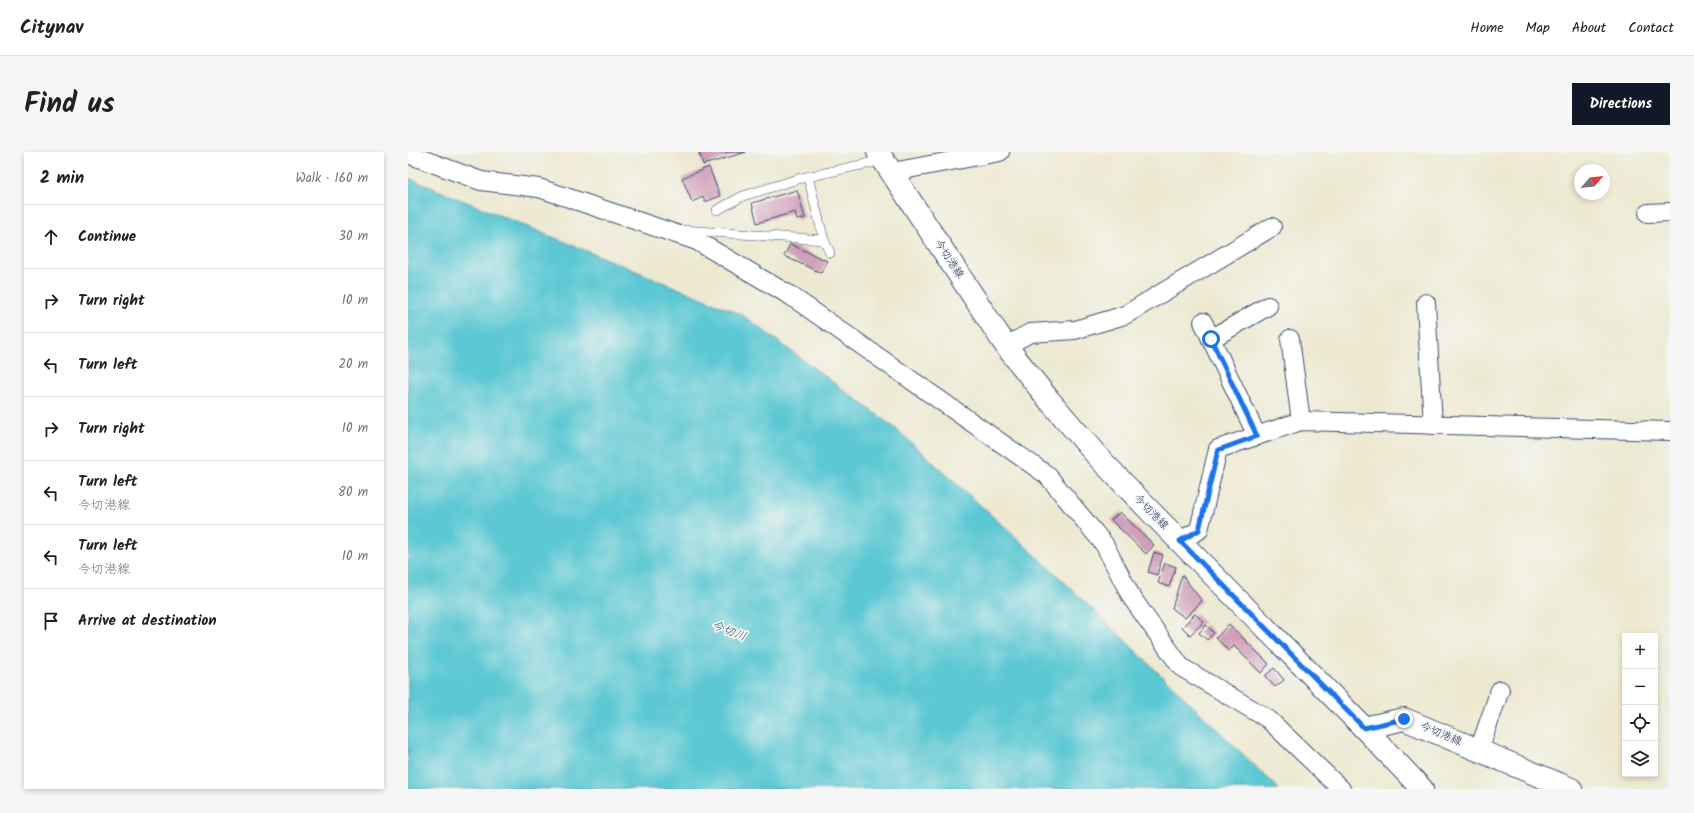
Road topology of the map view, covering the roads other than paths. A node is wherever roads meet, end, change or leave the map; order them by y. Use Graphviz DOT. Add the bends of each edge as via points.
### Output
graph roads {
  1 [pos="1000,152"];
  2 [pos="408,154"];
  3 [pos="884,161"];
  4 [pos="808,177"];
  5 [pos="717,210"];
  6 [pos="1670,212"];
  7 [pos="1648,213"];
  8 [pos="1272,227"];
  9 [pos="659,228"];
  10 [pos="824,240"];
  11 [pos="830,253"];
  12 [pos="1426,303"];
  13 [pos="1268,306"];
  14 [pos="1203,322"];
  15 [pos="1211,339"];
  16 [pos="1290,339"];
  17 [pos="1006,346"];
  18 [pos="1300,421"];
  19 [pos="1433,425"];
  20 [pos="1670,432"];
  21 [pos="1257,436"];
  22 [pos="1180,541"];
  23 [pos="1500,690"];
  24 [pos="1364,728"];
  25 [pos="1479,750"];
  26 [pos="1341,789"];
  27 [pos="1422,789"];
  28 [pos="1571,789"];
  1 -- 3 [label="street"];
  2 -- 9 [label="street" via="481,181 539,188"];
  3 -- 4 [label="lane"];
  3 -- 17 [label="main road, 今切港線"];
  4 -- 5 [label="lane" via="743,196"];
  4 -- 10 [label="lane"];
  6 -- 7 [label="street"];
  8 -- 17 [label="street" via="1125,315 1075,330 1030,333"];
  9 -- 10 [label="lane"];
  9 -- 26 [label="street" via="697,241 791,296 1047,475 1104,544 1132,598 1181,667 1268,719"];
  10 -- 11 [label="lane"];
  12 -- 19 [label="street"];
  13 -- 15 [label="street"];
  14 -- 15 [label="street"];
  15 -- 21 [label="street"];
  16 -- 18 [label="street"];
  17 -- 22 [label="main road, 今切港線" via="1099,458"];
  18 -- 19 [label="street"];
  18 -- 21 [label="street"];
  19 -- 20 [label="street"];
  21 -- 22 [label="street" via="1218,450 1199,530"];
  22 -- 24 [label="main road, 今切港線"];
  23 -- 25 [label="street"];
  24 -- 25 [label="main road, 今切港線" via="1404,719"];
  24 -- 27 [label="main road"];
  25 -- 28 [label="main road, 今切港線"];
}
